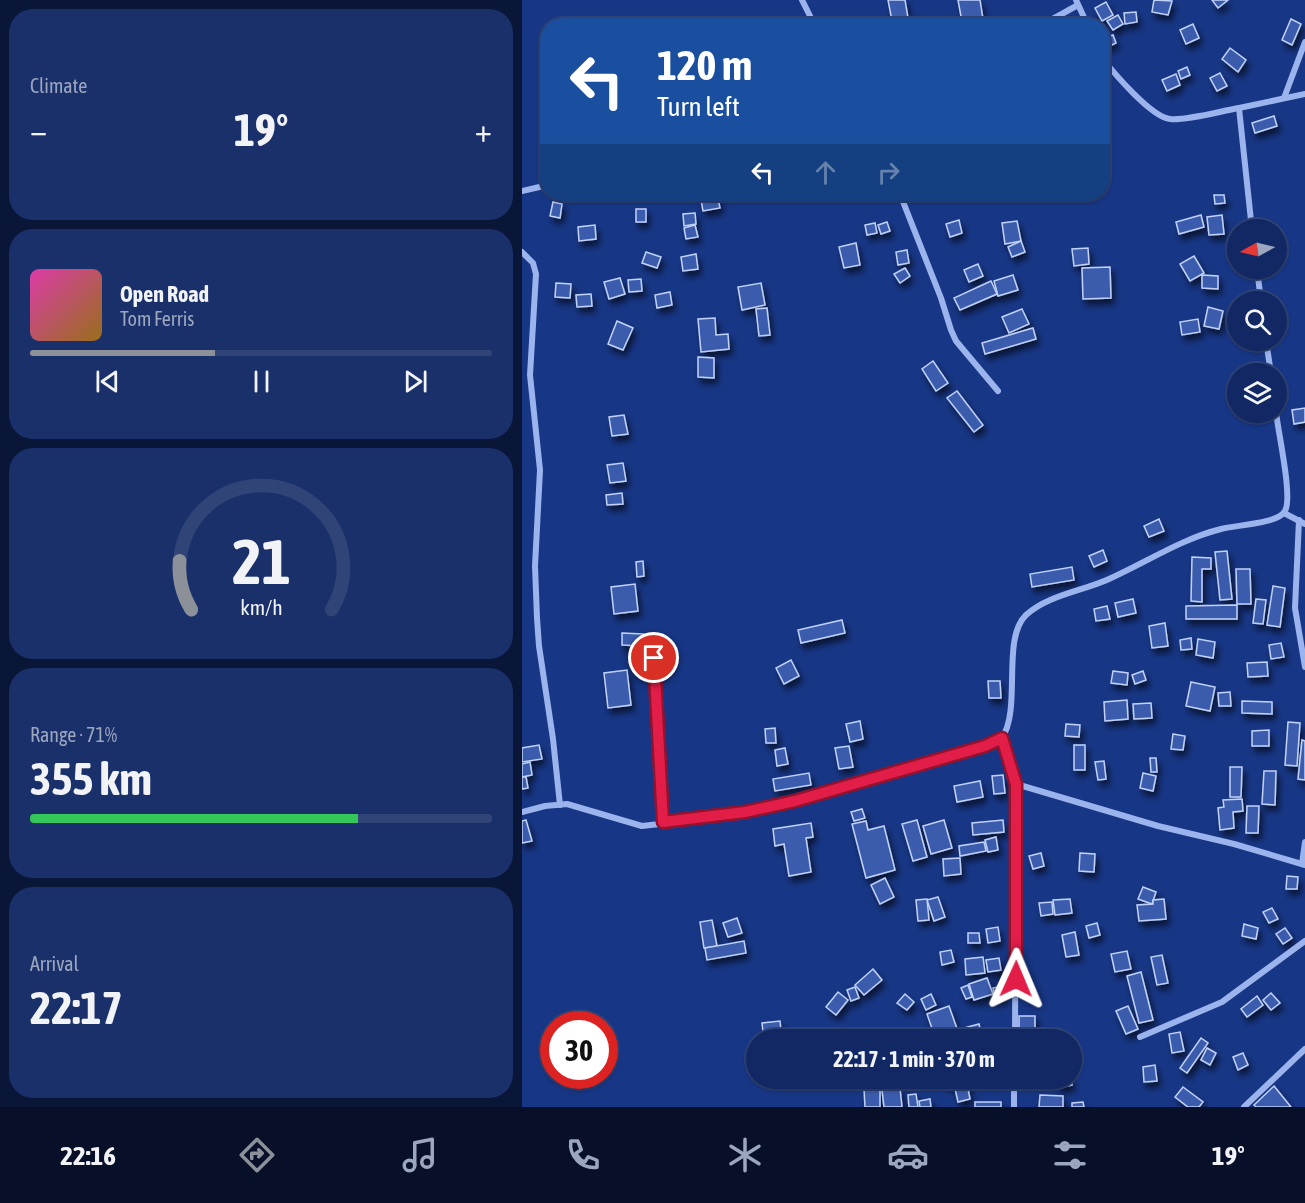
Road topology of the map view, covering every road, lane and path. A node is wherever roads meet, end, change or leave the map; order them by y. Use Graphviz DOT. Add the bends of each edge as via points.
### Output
graph roads {
  1 [pos="802,0"];
  2 [pos="1077,3"];
  3 [pos="811,18"];
  4 [pos="1053,18"];
  5 [pos="1084,18"];
  6 [pos="1305,42"];
  7 [pos="1110,67"];
  8 [pos="1305,94"];
  9 [pos="1284,98"];
  10 [pos="1239,108"];
  11 [pos="540,187"];
  12 [pos="522,191"];
  13 [pos="903,201"];
  14 [pos="1251,219"];
  15 [pos="522,252"];
  16 [pos="998,391"];
  17 [pos="1278,423"];
  18 [pos="1284,513"];
  19 [pos="1302,522"];
  20 [pos="654,658"];
  21 [pos="1305,668"];
  22 [pos="1002,738"];
  23 [pos="1016,784"];
  24 [pos="560,805"];
  25 [pos="522,812"];
  26 [pos="663,822"];
  27 [pos="1305,842"];
  28 [pos="1303,865"];
  29 [pos="1305,941"];
  30 [pos="1015,1029"];
  31 [pos="1140,1037"];
  32 [pos="1305,1049"];
  33 [pos="1014,1089"];
  34 [pos="1014,1107"];
  35 [pos="1244,1107"];
  1 -- 3 [label="street"];
  2 -- 4 [label="street"];
  2 -- 5 [label="street"];
  6 -- 9 [label="street"];
  7 -- 10 [label="street" via="1162,118 1175,120"];
  8 -- 9 [label="street"];
  9 -- 10 [label="street"];
  10 -- 14 [label="street"];
  11 -- 12 [label="street"];
  13 -- 16 [label="street" via="956,341"];
  15 -- 24 [label="street" via="533,263 536,274 530,375 540,470 535,566 537,618"];
  17 -- 18 [label="street" via="1288,503"];
  18 -- 19 [label="street"];
  18 -- 22 [label="street" via="1275,519 1222,528 1189,539 1108,580 1040,605 1026,616 1016,638 1009,720"];
  19 -- 21 [label="street" via="1295,608"];
  20 -- 26 [label="street"];
  22 -- 23 [label="street"];
  22 -- 26 [label="street" via="795,801 745,812"];
  23 -- 28 [label="street"];
  23 -- 30 [label="street"];
  24 -- 25 [label="street"];
  24 -- 26 [label="street" via="642,826"];
  27 -- 28 [label="street"];
  29 -- 31 [label="street" via="1222,1002"];
  32 -- 35 [label="street"];
  33 -- 34 [label="street"];
}
